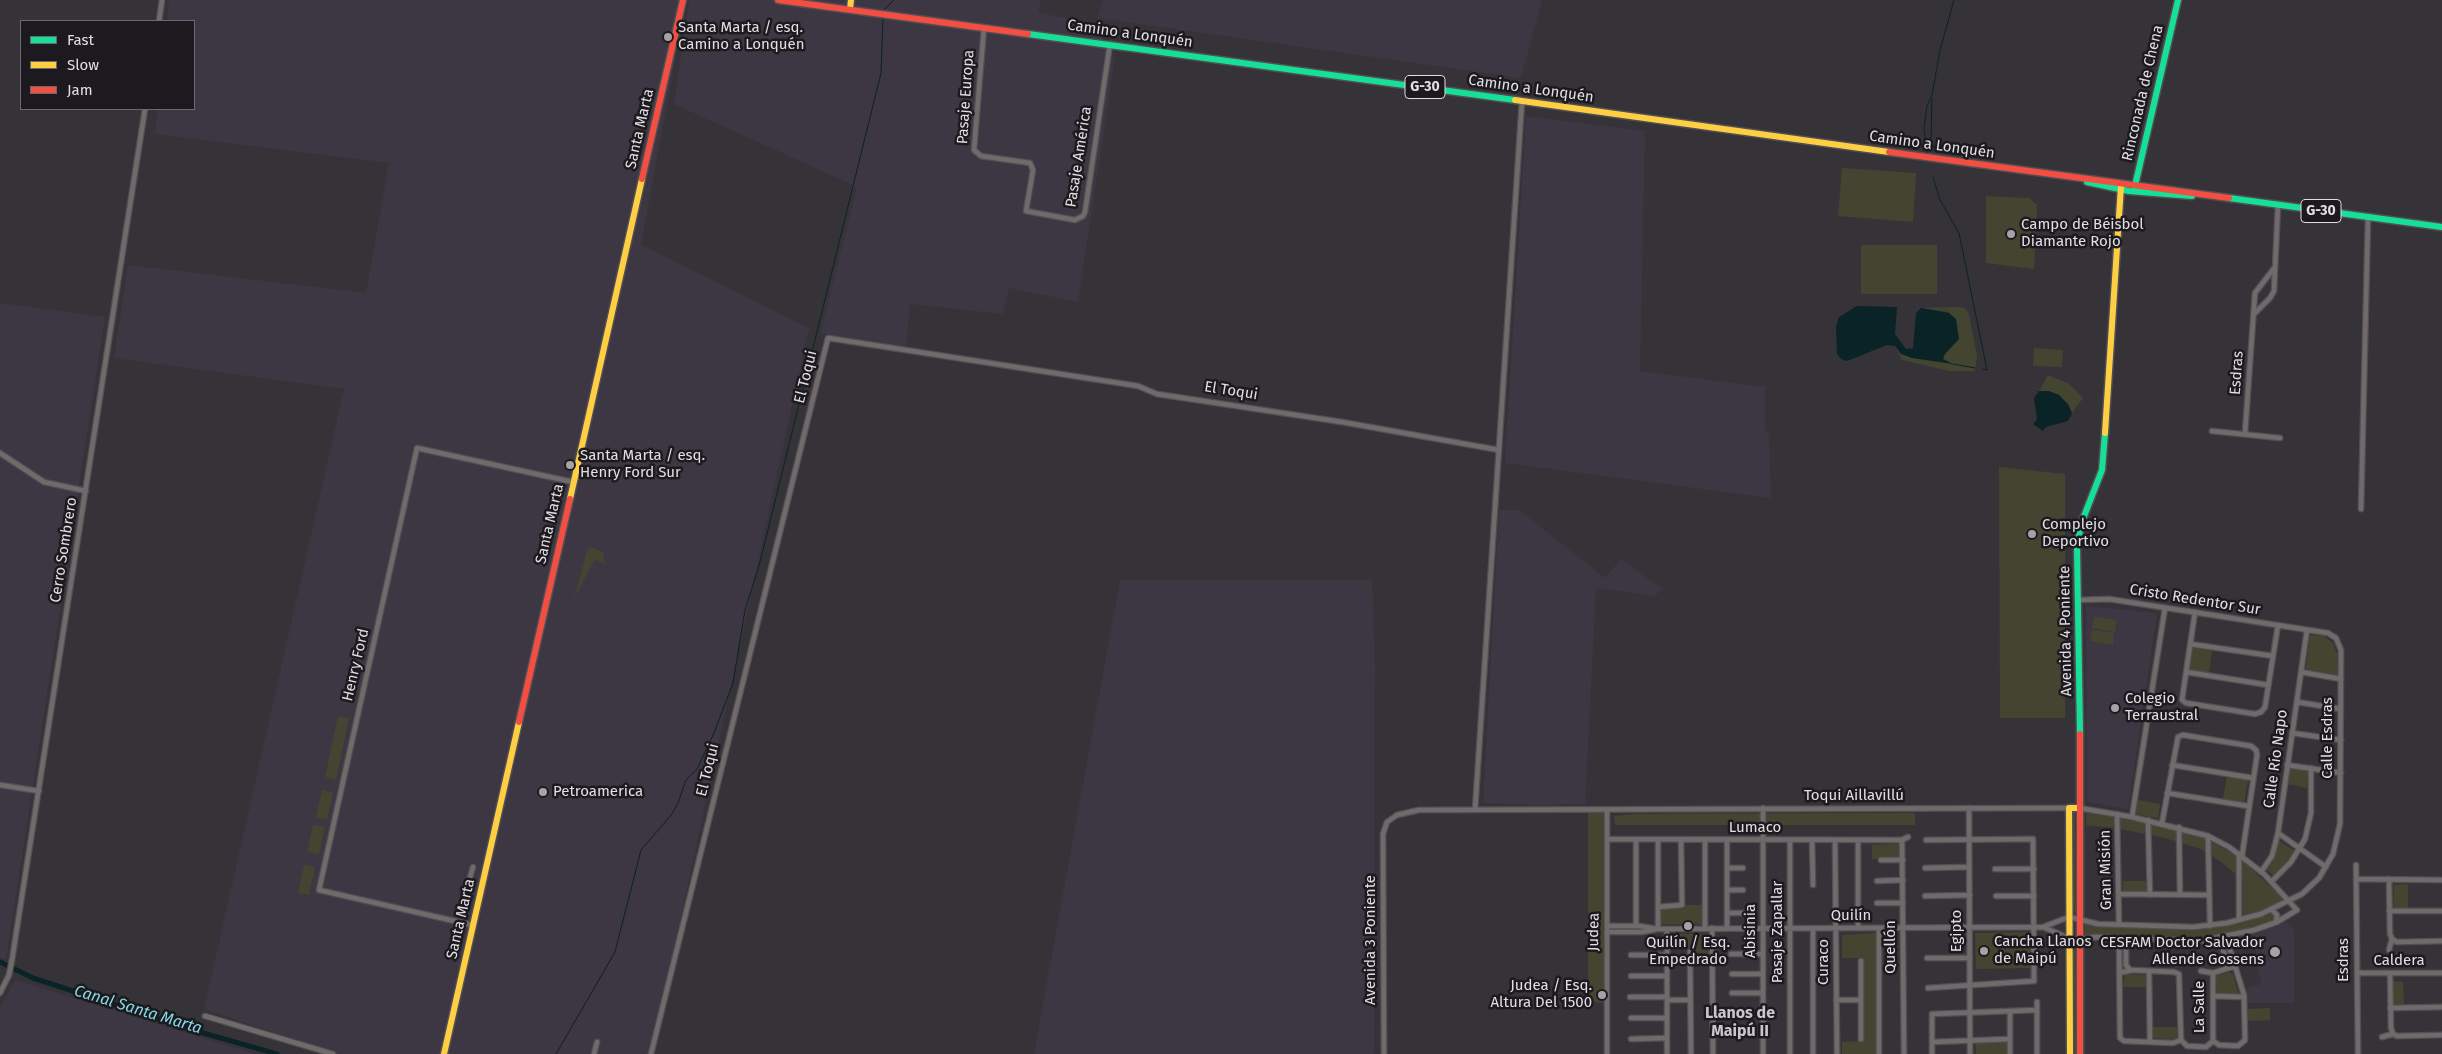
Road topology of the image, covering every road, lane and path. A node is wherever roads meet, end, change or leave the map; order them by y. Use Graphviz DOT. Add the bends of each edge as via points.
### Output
graph roads {
  1 [pos="162,0"];
  2 [pos="682,0"];
  3 [pos="778,0"];
  4 [pos="852,0"];
  5 [pos="2178,0"];
  6 [pos="850,9"];
  7 [pos="159,20"];
  8 [pos="984,28"];
  9 [pos="1110,44"];
  10 [pos="1522,101"];
  11 [pos="145,110"];
  12 [pos="2121,186"];
  13 [pos="2134,188"];
  14 [pos="2278,205"];
  15 [pos="1026,211"];
  16 [pos="2368,218"];
  17 [pos="2442,227"];
  18 [pos="2275,267"];
  19 [pos="2254,314"];
  20 [pos="2212,431"];
  21 [pos="2245,434"];
  22 [pos="2280,438"];
  23 [pos="1499,450"];
  24 [pos="0,453"];
  25 [pos="573,482"];
  26 [pos="86,491"];
  27 [pos="2361,509"];
  28 [pos="2078,600"];
  29 [pos="2166,608"];
  30 [pos="2195,612"];
  31 [pos="2278,625"];
  32 [pos="2307,630"];
  33 [pos="2190,644"];
  34 [pos="2273,656"];
  35 [pos="2186,672"];
  36 [pos="2301,672"];
  37 [pos="2341,679"];
  38 [pos="2268,685"];
  39 [pos="2297,702"];
  40 [pos="2341,709"];
  41 [pos="2292,733"];
  42 [pos="2341,740"];
  43 [pos="2172,765"];
  44 [pos="2287,765"];
  45 [pos="2311,768"];
  46 [pos="2341,773"];
  47 [pos="2254,778"];
  48 [pos="0,785"];
  49 [pos="39,791"];
  50 [pos="2167,793"];
  51 [pos="2248,806"];
  52 [pos="1763,808"];
  53 [pos="1969,808"];
  54 [pos="2069,808"];
  55 [pos="2078,808"];
  56 [pos="1476,810"];
  57 [pos="1607,810"];
  58 [pos="2117,814"];
  59 [pos="2132,816"];
  60 [pos="2148,820"];
  61 [pos="2162,823"];
  62 [pos="1384,826"];
  63 [pos="2178,827"];
  64 [pos="2278,833"];
  65 [pos="2208,836"];
  66 [pos="1908,837"];
  67 [pos="1607,838"];
  68 [pos="1636,839"];
  69 [pos="1969,839"];
  70 [pos="1658,840"];
  71 [pos="1681,840"];
  72 [pos="1727,840"];
  73 [pos="1763,840"];
  74 [pos="1790,840"];
  75 [pos="1812,840"];
  76 [pos="1835,840"];
  77 [pos="1858,840"];
  78 [pos="1902,840"];
  79 [pos="1926,840"];
  80 [pos="1705,841"];
  81 [pos="2300,849"];
  82 [pos="2240,855"];
  83 [pos="1880,860"];
  84 [pos="1903,860"];
  85 [pos="2356,865"];
  86 [pos="473,867"];
  87 [pos="2326,867"];
  88 [pos="1727,868"];
  89 [pos="1743,868"];
  90 [pos="1925,868"];
  91 [pos="1970,868"];
  92 [pos="1996,869"];
  93 [pos="2034,869"];
  94 [pos="2261,872"];
  95 [pos="2356,879"];
  96 [pos="2389,879"];
  97 [pos="1903,880"];
  98 [pos="2442,880"];
  99 [pos="1876,881"];
  100 [pos="2272,881"];
  101 [pos="1813,885"];
  102 [pos="1727,890"];
  103 [pos="1743,890"];
  104 [pos="2119,894"];
  105 [pos="1970,895"];
  106 [pos="2150,895"];
  107 [pos="2180,895"];
  108 [pos="2209,895"];
  109 [pos="1925,896"];
  110 [pos="1996,896"];
  111 [pos="2034,896"];
  112 [pos="464,899"];
  113 [pos="2290,901"];
  114 [pos="1877,903"];
  115 [pos="1904,903"];
  116 [pos="1658,908"];
  117 [pos="2272,910"];
  118 [pos="2389,911"];
  119 [pos="2442,911"];
  120 [pos="1727,913"];
  121 [pos="1743,913"];
  122 [pos="2069,917"];
  123 [pos="2079,919"];
  124 [pos="2239,920"];
  125 [pos="2276,922"];
  126 [pos="472,925"];
  127 [pos="1636,925"];
  128 [pos="1607,926"];
  129 [pos="2119,926"];
  130 [pos="2210,926"];
  131 [pos="2035,927"];
  132 [pos="2043,927"];
  133 [pos="2159,927"];
  134 [pos="1658,928"];
  135 [pos="1667,928"];
  136 [pos="1705,928"];
  137 [pos="1712,928"];
  138 [pos="1727,928"];
  139 [pos="1763,928"];
  140 [pos="1790,928"];
  141 [pos="1813,928"];
  142 [pos="1836,928"];
  143 [pos="1858,928"];
  144 [pos="1879,928"];
  145 [pos="1904,928"];
  146 [pos="1970,928"];
  147 [pos="1607,932"];
  148 [pos="2226,937"];
  149 [pos="2119,938"];
  150 [pos="2126,938"];
  151 [pos="2220,938"];
  152 [pos="2070,940"];
  153 [pos="2079,940"];
  154 [pos="2158,940"];
  155 [pos="2392,940"];
  156 [pos="2442,941"];
  157 [pos="2389,950"];
  158 [pos="1690,952"];
  159 [pos="1731,954"];
  160 [pos="1763,954"];
  161 [pos="1631,955"];
  162 [pos="1667,955"];
  163 [pos="1927,958"];
  164 [pos="1970,958"];
  165 [pos="1861,961"];
  166 [pos="2235,966"];
  167 [pos="2228,968"];
  168 [pos="2132,970"];
  169 [pos="2149,971"];
  170 [pos="2201,971"];
  171 [pos="2119,972"];
  172 [pos="2213,973"];
  173 [pos="2357,973"];
  174 [pos="2390,973"];
  175 [pos="2442,973"];
  176 [pos="1732,974"];
  177 [pos="1763,974"];
  178 [pos="1631,976"];
  179 [pos="1667,976"];
  180 [pos="1970,985"];
  181 [pos="1928,988"];
  182 [pos="0,993"];
  183 [pos="1732,993"];
  184 [pos="1763,993"];
  185 [pos="2213,996"];
  186 [pos="1630,997"];
  187 [pos="2244,997"];
  188 [pos="1667,998"];
  189 [pos="1690,1000"];
  190 [pos="1836,1000"];
  191 [pos="1861,1000"];
  192 [pos="2037,1002"];
  193 [pos="2442,1007"];
  194 [pos="2390,1008"];
  195 [pos="2037,1010"];
  196 [pos="2010,1011"];
  197 [pos="1970,1013"];
  198 [pos="206,1016"];
  199 [pos="1631,1018"];
  200 [pos="1667,1018"];
  201 [pos="2393,1034"];
  202 [pos="2442,1035"];
  203 [pos="2382,1037"];
  204 [pos="1667,1038"];
  205 [pos="1631,1039"];
  206 [pos="1861,1039"];
  207 [pos="2010,1039"];
  208 [pos="1970,1040"];
  209 [pos="2181,1040"];
  210 [pos="2213,1041"];
  211 [pos="597,1042"];
  212 [pos="1932,1042"];
  213 [pos="2150,1042"];
  214 [pos="333,1054"];
  215 [pos="444,1054"];
  216 [pos="594,1054"];
  217 [pos="651,1054"];
  218 [pos="1384,1054"];
  219 [pos="1607,1054"];
  220 [pos="1667,1054"];
  221 [pos="1691,1054"];
  222 [pos="1713,1054"];
  223 [pos="1763,1054"];
  224 [pos="1790,1054"];
  225 [pos="1813,1054"];
  226 [pos="1837,1054"];
  227 [pos="1880,1054"];
  228 [pos="1904,1054"];
  229 [pos="1932,1054"];
  230 [pos="1970,1054"];
  231 [pos="2010,1054"];
  232 [pos="2037,1054"];
  233 [pos="2070,1054"];
  234 [pos="2080,1054"];
  235 [pos="2358,1054"];
  1 -- 7 [label="street"];
  2 -- 25 [label="main road, Santa Marta"];
  3 -- 6 [label="main road, Camino a Lonquén / G-30"];
  4 -- 6 [label="main road"];
  5 -- 13 [label="main road, Rinconada de Chena"];
  6 -- 8 [label="main road, Camino a Lonquén / G-30"];
  8 -- 9 [label="main road, Camino a Lonquén / G-30"];
  8 -- 15 [label="street, Pasaje Europa" via="974,150 981,156 1032,164"];
  9 -- 10 [label="main road, Camino a Lonquén / G-30"];
  9 -- 15 [label="street, Pasaje América" via="1083,216 1075,220"];
  10 -- 12 [label="main road, Camino a Lonquén / G-30"];
  10 -- 23 [label="street"];
  11 -- 26 [label="street, Cerro Sombrero"];
  12 -- 13 [label="main road, Camino a Lonquén / G-30"];
  12 -- 28 [label="main road, Avenida 4 Poniente" via="2102,470 2078,536"];
  13 -- 14 [label="main road, Camino a Lonquén / G-30"];
  14 -- 16 [label="main road, Camino a Lonquén / G-30"];
  14 -- 18 [label="street"];
  16 -- 17 [label="main road, Camino a Lonquén / G-30"];
  16 -- 27 [label="street"];
  18 -- 19 [label="street, Esdras" via="2256,289"];
  18 -- 19 [label="street" via="2274,292"];
  19 -- 21 [label="street, Esdras"];
  20 -- 21 [label="street"];
  21 -- 22 [label="street"];
  23 -- 56 [label="street"];
  23 -- 217 [label="street, El Toqui" via="1350,423 1157,394 1138,386 828,338"];
  24 -- 26 [label="street" via="44,482"];
  25 -- 126 [label="main road, Santa Marta"];
  25 -- 126 [label="street, Henry Ford" via="417,448 319,890"];
  26 -- 49 [label="street, Cerro Sombrero"];
  28 -- 29 [label="street, Cristo Redentor Sur" via="2103,599"];
  28 -- 55 [label="main road, Avenida 4 Poniente"];
  29 -- 30 [label="street, Cristo Redentor Sur"];
  29 -- 59 [label="street"];
  30 -- 31 [label="street, Cristo Redentor Sur"];
  30 -- 33 [label="street"];
  31 -- 32 [label="street, Cristo Redentor Sur"];
  31 -- 34 [label="street"];
  32 -- 36 [label="street, Calle Río Napo"];
  32 -- 37 [label="street, Calle Esdras" via="2328,633 2336,638 2341,650"];
  33 -- 34 [label="street"];
  33 -- 35 [label="street"];
  34 -- 38 [label="street"];
  35 -- 38 [label="street"];
  35 -- 38 [label="street" via="2183,701 2255,714 2265,707"];
  36 -- 37 [label="street"];
  36 -- 39 [label="street, Calle Río Napo"];
  37 -- 40 [label="street, Calle Esdras"];
  39 -- 40 [label="street"];
  39 -- 41 [label="street, Calle Río Napo"];
  40 -- 42 [label="street, Calle Esdras"];
  41 -- 42 [label="street"];
  41 -- 44 [label="street, Calle Río Napo"];
  42 -- 46 [label="street, Calle Esdras"];
  43 -- 47 [label="street"];
  43 -- 47 [label="street" via="2178,737 2183,735 2251,746 2256,750"];
  43 -- 50 [label="street"];
  44 -- 45 [label="street"];
  44 -- 64 [label="street, Calle Río Napo"];
  45 -- 46 [label="street"];
  45 -- 81 [label="street" via="2310,818"];
  46 -- 87 [label="street, Calle Esdras" via="2340,829"];
  47 -- 51 [label="street"];
  48 -- 49 [label="street"];
  49 -- 182 [label="street, Cerro Sombrero" via="12,963"];
  50 -- 51 [label="street"];
  50 -- 61 [label="street"];
  51 -- 82 [label="street"];
  52 -- 53 [label="street, Toqui Aillavillú"];
  52 -- 57 [label="street, Toqui Aillavillú"];
  52 -- 73 [label="street, Abisinia"];
  53 -- 54 [label="street, Toqui Aillavillú"];
  53 -- 69 [label="street, Egipto"];
  54 -- 55 [label="main road, Toqui Aillavillú"];
  54 -- 122 [label="main road"];
  55 -- 58 [label="street, Toqui Aillavillú"];
  55 -- 123 [label="main road, Avenida 4 Poniente"];
  56 -- 57 [label="street, Toqui Aillavillú"];
  56 -- 62 [label="street, Toqui Aillavillú" via="1410,811 1392,818"];
  57 -- 67 [label="street, Judea"];
  58 -- 59 [label="street, Toqui Aillavillú"];
  58 -- 104 [label="street, Gran Misión"];
  59 -- 60 [label="street, Toqui Aillavillú"];
  60 -- 61 [label="street, Toqui Aillavillú"];
  60 -- 106 [label="street"];
  61 -- 63 [label="street, Toqui Aillavillú"];
  62 -- 218 [label="street, Avenida 3 Poniente"];
  63 -- 65 [label="street, Toqui Aillavillú"];
  63 -- 107 [label="street"];
  64 -- 81 [label="street"];
  64 -- 94 [label="street, Calle Río Napo" via="2272,856"];
  65 -- 82 [label="street, Toqui Aillavillú"];
  65 -- 108 [label="street"];
  66 -- 78 [label="street"];
  67 -- 68 [label="street, Lumaco"];
  67 -- 128 [label="street, Judea"];
  68 -- 70 [label="street, Lumaco"];
  68 -- 127 [label="street"];
  69 -- 79 [label="street"];
  69 -- 91 [label="street, Egipto"];
  69 -- 93 [label="street" via="2034,839"];
  70 -- 71 [label="street, Lumaco"];
  70 -- 116 [label="street"];
  71 -- 80 [label="street, Lumaco"];
  71 -- 116 [label="street" via="1682,905"];
  72 -- 73 [label="street, Lumaco"];
  72 -- 80 [label="street, Lumaco"];
  72 -- 88 [label="street"];
  73 -- 74 [label="street, Lumaco"];
  73 -- 139 [label="street, Abisinia"];
  74 -- 75 [label="street, Lumaco"];
  74 -- 140 [label="street, Pasaje Zapallar"];
  75 -- 76 [label="street, Lumaco"];
  75 -- 101 [label="street"];
  76 -- 77 [label="street, Lumaco"];
  76 -- 142 [label="street, Curaco"];
  77 -- 78 [label="street, Lumaco"];
  77 -- 143 [label="street"];
  78 -- 84 [label="street, Quellón"];
  80 -- 136 [label="street"];
  81 -- 87 [label="street"];
  81 -- 100 [label="street"];
  82 -- 94 [label="street, Toqui Aillavillú"];
  82 -- 124 [label="street"];
  83 -- 84 [label="street"];
  84 -- 97 [label="street, Quellón"];
  85 -- 95 [label="street, Esdras"];
  86 -- 112 [label="street"];
  87 -- 113 [label="street, Calle Esdras" via="2312,886"];
  88 -- 89 [label="street"];
  88 -- 102 [label="street"];
  90 -- 91 [label="street"];
  91 -- 105 [label="street, Egipto"];
  92 -- 93 [label="street"];
  93 -- 111 [label="street"];
  94 -- 100 [label="street, Toqui Aillavillú"];
  95 -- 96 [label="street"];
  95 -- 173 [label="street, Esdras"];
  96 -- 98 [label="street"];
  96 -- 118 [label="street"];
  97 -- 99 [label="street"];
  97 -- 115 [label="street, Quellón"];
  100 -- 113 [label="street, Toqui Aillavillú"];
  102 -- 103 [label="street"];
  102 -- 120 [label="street"];
  104 -- 106 [label="street"];
  104 -- 129 [label="street, Gran Misión"];
  105 -- 109 [label="street"];
  105 -- 146 [label="street, Egipto"];
  106 -- 107 [label="street"];
  107 -- 108 [label="street"];
  108 -- 130 [label="street"];
  110 -- 111 [label="street"];
  111 -- 131 [label="street"];
  113 -- 117 [label="street, Calle Esdras"];
  113 -- 125 [label="street, Toqui Aillavillú" via="2297,910"];
  114 -- 115 [label="street"];
  115 -- 145 [label="street, Quellón"];
  116 -- 134 [label="street"];
  117 -- 124 [label="street, Calle Esdras"];
  117 -- 125 [label="street" via="2277,915"];
  118 -- 119 [label="street"];
  118 -- 155 [label="street"];
  120 -- 121 [label="street"];
  120 -- 138 [label="street"];
  122 -- 123 [label="street, Calle Esdras"];
  122 -- 132 [label="street, Quilín"];
  122 -- 152 [label="main road"];
  123 -- 129 [label="street, Calle Esdras"];
  123 -- 153 [label="main road, Avenida 4 Poniente"];
  124 -- 130 [label="street, Calle Esdras"];
  125 -- 148 [label="street"];
  126 -- 215 [label="main road, Santa Marta"];
  127 -- 128 [label="street, Quilín"];
  127 -- 134 [label="street, Quilín"];
  128 -- 147 [label="street, Judea"];
  129 -- 133 [label="street, Calle Esdras"];
  130 -- 133 [label="street, Calle Esdras"];
  131 -- 132 [label="street, Quilín"];
  131 -- 146 [label="street, Quilín"];
  131 -- 180 [label="street" via="2034,980"];
  132 -- 152 [label="street, Quilín"];
  133 -- 154 [label="street" via="2164,933"];
  134 -- 135 [label="street, Quilín"];
  134 -- 147 [label="street, Quilín" via="1642,932"];
  135 -- 136 [label="street, Quilín"];
  135 -- 162 [label="street"];
  136 -- 137 [label="street, Quilín"];
  137 -- 138 [label="street, Quilín"];
  137 -- 222 [label="street"];
  138 -- 139 [label="street, Quilín"];
  139 -- 140 [label="street, Quilín"];
  139 -- 160 [label="street, Abisinia"];
  140 -- 141 [label="street, Quilín"];
  140 -- 224 [label="street, Pasaje Zapallar"];
  141 -- 142 [label="street, Quilín"];
  141 -- 225 [label="street"];
  142 -- 143 [label="street, Quilín"];
  142 -- 190 [label="street, Curaco"];
  143 -- 144 [label="street, Quilín"];
  144 -- 145 [label="street, Quilín"];
  144 -- 227 [label="street"];
  145 -- 146 [label="street, Quilín"];
  145 -- 228 [label="street, Quellón"];
  146 -- 164 [label="street, Egipto"];
  147 -- 219 [label="street, Judea"];
  148 -- 151 [label="street"];
  148 -- 166 [label="street"];
  149 -- 150 [label="street"];
  149 -- 153 [label="street"];
  149 -- 171 [label="street"];
  150 -- 154 [label="street"];
  150 -- 168 [label="street" via="2126,964"];
  151 -- 154 [label="street"];
  151 -- 167 [label="street"];
  152 -- 153 [label="street"];
  152 -- 233 [label="main road"];
  153 -- 234 [label="main road, Avenida 4 Poniente"];
  155 -- 156 [label="street"];
  155 -- 157 [label="street"];
  158 -- 189 [label="street"];
  159 -- 160 [label="street"];
  160 -- 177 [label="street, Abisinia"];
  161 -- 162 [label="street"];
  162 -- 179 [label="street"];
  163 -- 164 [label="street"];
  164 -- 180 [label="street, Egipto"];
  165 -- 191 [label="street"];
  166 -- 167 [label="street"];
  166 -- 187 [label="street"];
  167 -- 172 [label="street"];
  168 -- 169 [label="street"];
  168 -- 171 [label="street"];
  169 -- 209 [label="street" via="2174,972 2180,976"];
  169 -- 213 [label="street"];
  170 -- 172 [label="street"];
  171 -- 213 [label="street" via="2120,1036 2122,1040"];
  172 -- 185 [label="street, La Salle"];
  173 -- 174 [label="street, Caldera"];
  173 -- 235 [label="street, Esdras"];
  174 -- 175 [label="street, Caldera"];
  174 -- 194 [label="street"];
  176 -- 177 [label="street"];
  177 -- 184 [label="street, Abisinia"];
  178 -- 179 [label="street"];
  179 -- 188 [label="street"];
  180 -- 181 [label="street"];
  180 -- 197 [label="street, Egipto"];
  183 -- 184 [label="street"];
  184 -- 223 [label="street, Abisinia"];
  185 -- 187 [label="street"];
  185 -- 210 [label="street, La Salle"];
  186 -- 188 [label="street"];
  187 -- 210 [label="street" via="2244,1040 2238,1046 2219,1045"];
  188 -- 189 [label="street"];
  188 -- 200 [label="street"];
  189 -- 221 [label="street"];
  190 -- 191 [label="street"];
  190 -- 226 [label="street, Curaco"];
  191 -- 206 [label="street"];
  192 -- 195 [label="street"];
  193 -- 194 [label="street"];
  194 -- 201 [label="street"];
  195 -- 196 [label="street"];
  195 -- 232 [label="street"];
  196 -- 197 [label="street"];
  196 -- 207 [label="street"];
  197 -- 208 [label="street, Egipto"];
  197 -- 212 [label="street" via="1932,1014"];
  198 -- 214 [label="street"];
  199 -- 200 [label="street"];
  200 -- 204 [label="street"];
  201 -- 202 [label="street"];
  201 -- 203 [label="street"];
  204 -- 205 [label="street"];
  204 -- 220 [label="street"];
  207 -- 208 [label="street"];
  207 -- 231 [label="street"];
  208 -- 212 [label="street"];
  208 -- 230 [label="street, Egipto"];
  209 -- 210 [label="street" via="2187,1046 2206,1047"];
  209 -- 213 [label="street"];
  211 -- 216 [label="street"];
  212 -- 229 [label="street"];
}
